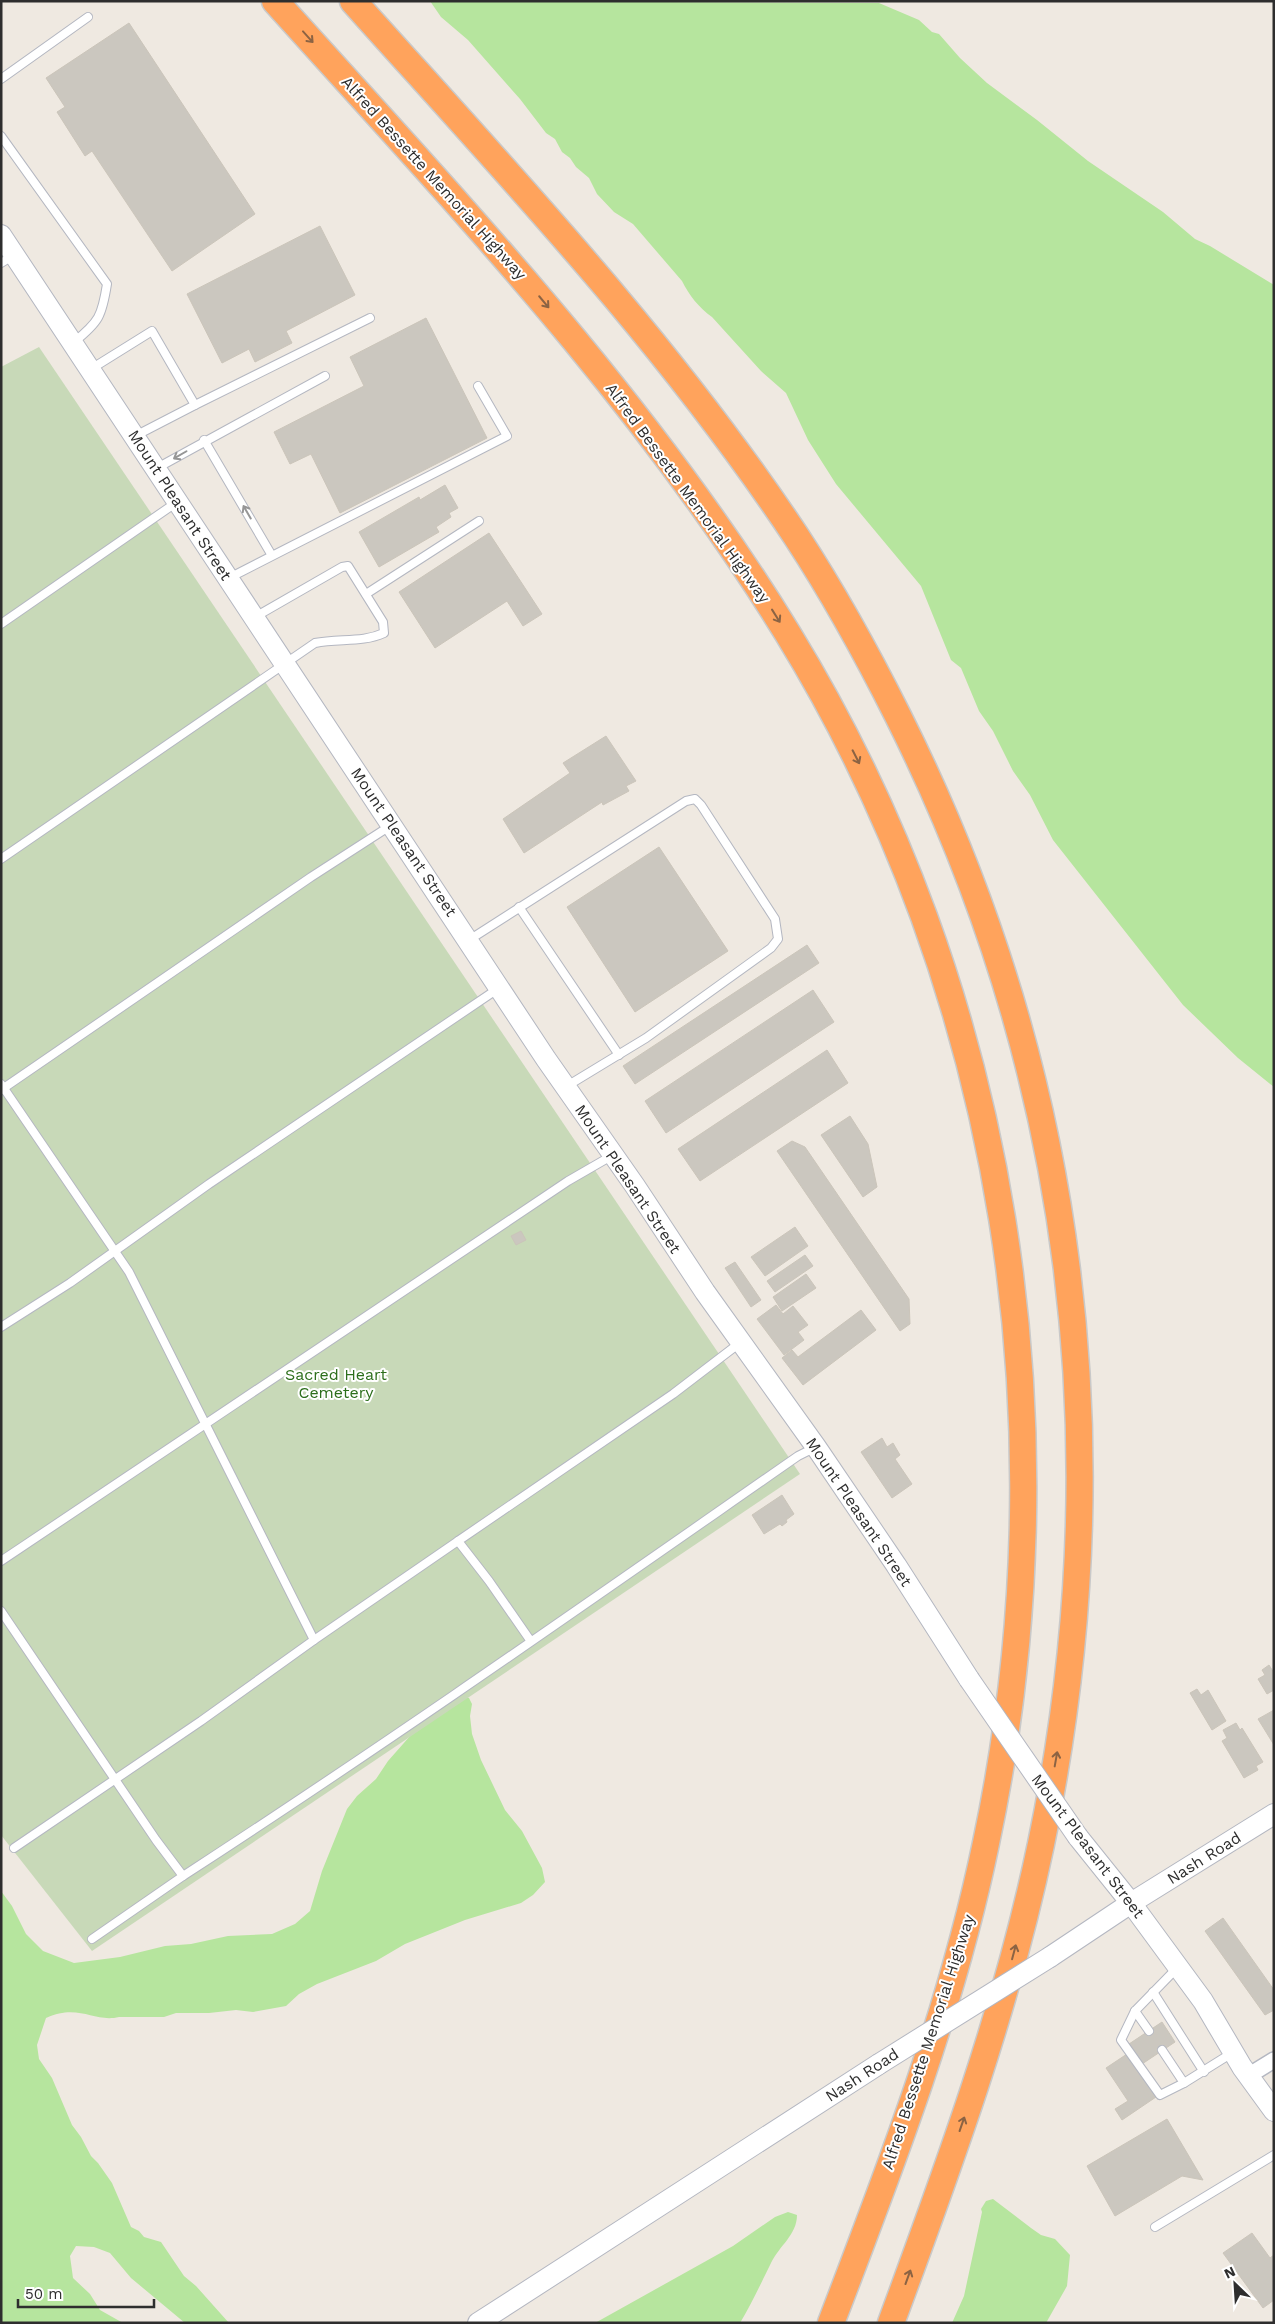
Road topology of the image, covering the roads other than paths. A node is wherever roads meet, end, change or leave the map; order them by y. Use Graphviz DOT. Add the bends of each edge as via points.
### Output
graph roads {
  1 [pos="275,1"];
  2 [pos="353,1"];
  3 [pos="88,17"];
  4 [pos="1,79"];
  5 [pos="1,136"];
  6 [pos="1,235"];
  7 [pos="8,259"];
  8 [pos="370,318"];
  9 [pos="72,343"];
  10 [pos="90,370"];
  11 [pos="325,376"];
  12 [pos="478,386"];
  13 [pos="195,406"];
  14 [pos="135,436"];
  15 [pos="204,440"];
  16 [pos="155,468"];
  17 [pos="176,502"];
  18 [pos="479,521"];
  19 [pos="271,554"];
  20 [pos="228,578"];
  21 [pos="366,594"];
  22 [pos="254,617"];
  23 [pos="1,624"];
  24 [pos="286,665"];
  25 [pos="392,825"];
  26 [pos="1,859"];
  27 [pos="519,907"];
  28 [pos="469,940"];
  29 [pos="499,988"];
  30 [pos="619,1054"];
  31 [pos="2,1087"];
  32 [pos="566,1088"];
  33 [pos="613,1155"];
  34 [pos="115,1250"];
  35 [pos="1,1327"];
  36 [pos="741,1342"];
  37 [pos="204,1424"];
  38 [pos="816,1447"];
  39 [pos="458,1541"];
  40 [pos="1,1560"];
  41 [pos="1,1611"];
  42 [pos="314,1640"];
  43 [pos="530,1640"];
  44 [pos="115,1779"];
  45 [pos="1274,1814"];
  46 [pos="14,1848"];
  47 [pos="183,1876"];
  48 [pos="1131,1903"];
  49 [pos="92,1939"];
  50 [pos="1178,1967"];
  51 [pos="1152,1992"];
  52 [pos="1135,2011"];
  53 [pos="1149,2031"];
  54 [pos="1162,2050"];
  55 [pos="1233,2052"];
  56 [pos="1274,2060"];
  57 [pos="1204,2072"];
  58 [pos="1248,2076"];
  59 [pos="1184,2082"];
  60 [pos="1274,2111"];
  61 [pos="1274,2155"];
  62 [pos="1155,2227"];
  63 [pos="478,2323"];
  64 [pos="831,2323"];
  65 [pos="891,2323"];
  1 -- 64 [label="highway, Alfred Bessette Memorial Highway, one-way" via="479,226 575,339 669,460 771,606 839,725 898,850 945,980 983,1123 1012,1281 1022,1392 1022,1550 1011,1689 995,1798 962,1943 902,2132"];
  65 -- 2 [label="highway, one-way" via="967,2111 1012,1962 1041,1842 1067,1690 1080,1518 1078,1390 1064,1243 1034,1088 997,953 953,834 891,703 821,575 740,455 641,327 532,199"];
  3 -- 4 [label="lane"];
  5 -- 9 [label="lane" via="107,284 95,326"];
  6 -- 7 [label="main road, Mount Pleasant Street"];
  7 -- 9 [label="main road, Mount Pleasant Street"];
  8 -- 13 [label="lane"];
  9 -- 10 [label="main road, Mount Pleasant Street"];
  10 -- 13 [label="lane" via="152,331"];
  10 -- 14 [label="main road, Mount Pleasant Street"];
  11 -- 15 [label="lane"];
  12 -- 19 [label="lane" via="507,436"];
  13 -- 14 [label="lane"];
  14 -- 16 [label="main road, Mount Pleasant Street"];
  15 -- 16 [label="lane, one-way"];
  19 -- 15 [label="lane, one-way"];
  16 -- 17 [label="main road, Mount Pleasant Street"];
  17 -- 20 [label="main road, Mount Pleasant Street"];
  17 -- 23 [label="lane"];
  18 -- 21 [label="lane"];
  19 -- 20 [label="lane"];
  20 -- 22 [label="main road, Mount Pleasant Street"];
  21 -- 22 [label="lane" via="351,569 342,567"];
  21 -- 24 [label="lane" via="383,622 384,633 371,639 333,639 316,643"];
  22 -- 24 [label="main road, Mount Pleasant Street"];
  24 -- 25 [label="main road, Mount Pleasant Street"];
  24 -- 26 [label="lane"];
  25 -- 28 [label="main road, Mount Pleasant Street"];
  25 -- 31 [label="lane" via="311,876"];
  27 -- 28 [label="lane"];
  27 -- 30 [label="lane"];
  27 -- 30 [label="lane" via="686,801 695,799 701,805 775,919 778,939 763,954"];
  28 -- 29 [label="main road, Mount Pleasant Street"];
  29 -- 32 [label="main road, Mount Pleasant Street"];
  29 -- 34 [label="lane"];
  30 -- 32 [label="lane"];
  31 -- 34 [label="lane"];
  32 -- 33 [label="main road, Mount Pleasant Street"];
  33 -- 36 [label="main road, Mount Pleasant Street"];
  33 -- 37 [label="lane" via="568,1181"];
  34 -- 35 [label="lane"];
  34 -- 37 [label="lane"];
  36 -- 38 [label="main road, Mount Pleasant Street"];
  36 -- 39 [label="lane" via="673,1394"];
  37 -- 40 [label="lane"];
  37 -- 42 [label="lane"];
  38 -- 43 [label="lane"];
  38 -- 48 [label="main road, Mount Pleasant Street, bridge" via="969,1679 1078,1836"];
  39 -- 42 [label="lane"];
  39 -- 43 [label="lane"];
  41 -- 44 [label="lane"];
  42 -- 44 [label="lane"];
  43 -- 47 [label="lane" via="447,1700"];
  44 -- 46 [label="lane"];
  44 -- 47 [label="lane"];
  45 -- 48 [label="main road, Nash Road"];
  47 -- 49 [label="lane"];
  48 -- 50 [label="main road, Mount Pleasant Street"];
  48 -- 63 [label="main road, Nash Road, bridge"];
  50 -- 51 [label="lane"];
  50 -- 55 [label="main road, Mount Pleasant Street" via="1203,2001"];
  51 -- 52 [label="lane"];
  51 -- 57 [label="lane"];
  52 -- 53 [label="lane"];
  52 -- 59 [label="lane" via="1121,2040 1160,2095"];
  54 -- 59 [label="lane"];
  55 -- 57 [label="lane"];
  55 -- 58 [label="main road, Mount Pleasant Street"];
  56 -- 58 [label="street"];
  57 -- 59 [label="lane"];
  58 -- 60 [label="main road, Mount Pleasant Street"];
  61 -- 62 [label="lane"];
}
